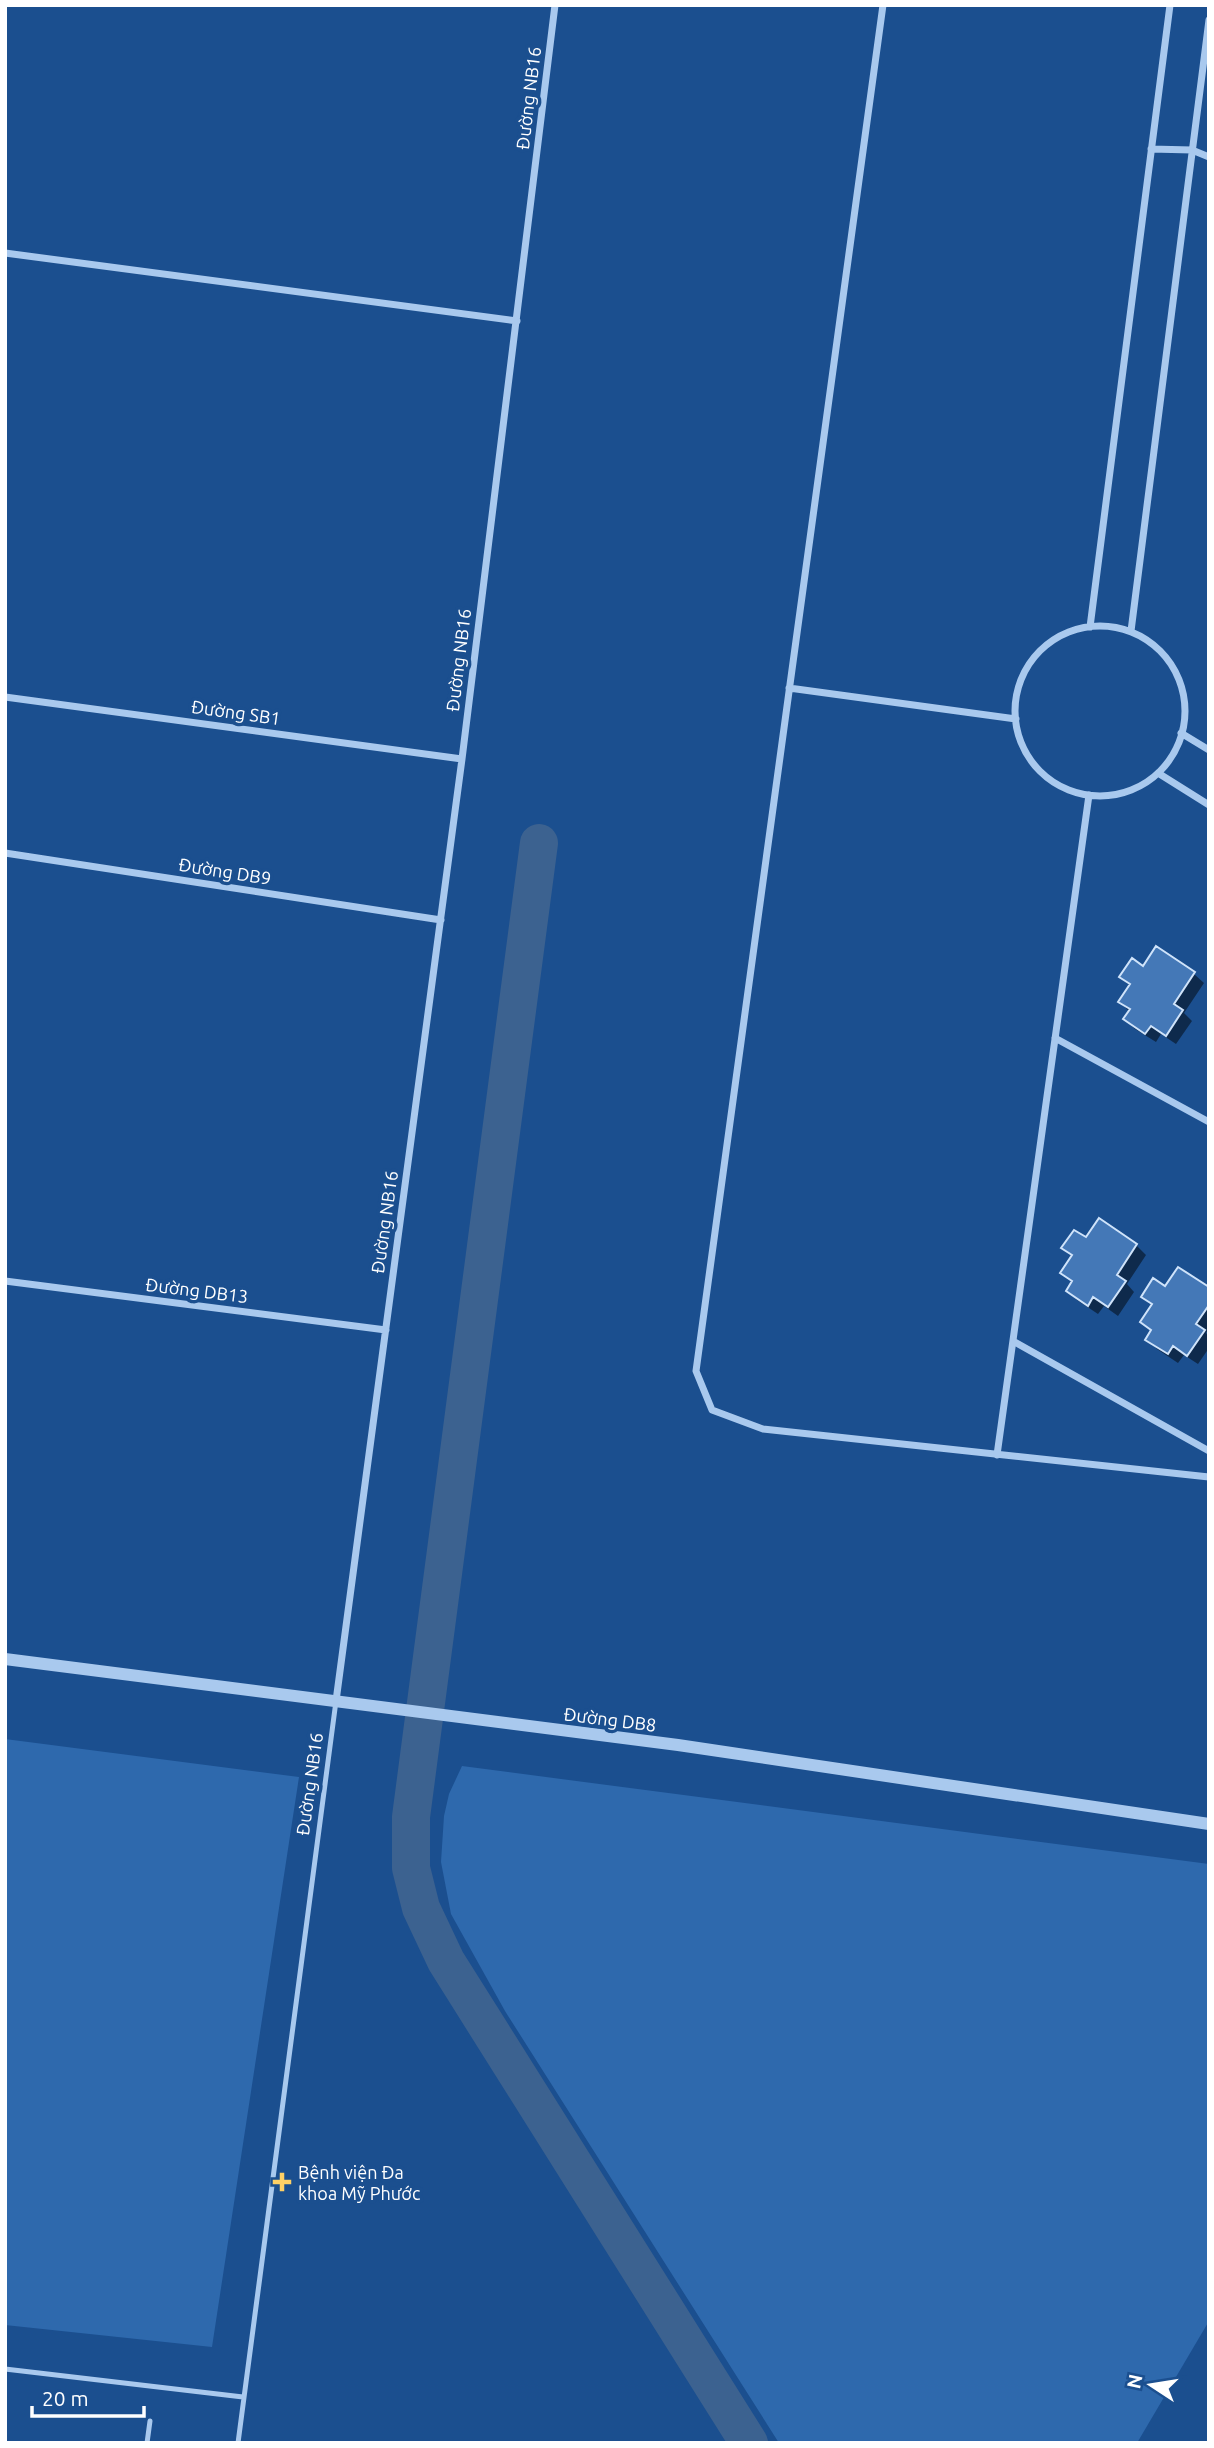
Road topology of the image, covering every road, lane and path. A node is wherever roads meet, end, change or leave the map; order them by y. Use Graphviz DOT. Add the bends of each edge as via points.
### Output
graph roads {
  1 [pos="555,5"];
  2 [pos="883,5"];
  3 [pos="1170,5"];
  4 [pos="1209,20"];
  5 [pos="1152,149"];
  6 [pos="1192,150"];
  7 [pos="1209,157"];
  8 [pos="5,253"];
  9 [pos="517,321"];
  10 [pos="1090,627"];
  11 [pos="1131,631"];
  12 [pos="789,688"];
  13 [pos="5,697"];
  14 [pos="1016,719"];
  15 [pos="1181,733"];
  16 [pos="1209,750"];
  17 [pos="462,759"];
  18 [pos="1158,774"];
  19 [pos="1089,795"];
  20 [pos="1209,805"];
  21 [pos="5,853"];
  22 [pos="441,920"];
  23 [pos="1055,1038"];
  24 [pos="1209,1122"];
  25 [pos="5,1281"];
  26 [pos="386,1330"];
  27 [pos="1013,1341"];
  28 [pos="1209,1451"];
  29 [pos="997,1455"];
  30 [pos="1209,1477"];
  31 [pos="5,1659"];
  32 [pos="337,1701"];
  33 [pos="1209,1825"];
  34 [pos="5,2369"];
  35 [pos="243,2398"];
  36 [pos="150,2421"];
  37 [pos="147,2443"];
  38 [pos="238,2443"];
  1 -- 9 [label="street, Đường NB16"];
  2 -- 12 [label="street"];
  3 -- 5 [label="street"];
  4 -- 6 [label="street"];
  5 -- 6 [label="street"];
  5 -- 10 [label="street"];
  6 -- 7 [label="street"];
  6 -- 11 [label="street"];
  8 -- 9 [label="street"];
  9 -- 17 [label="street, Đường NB16"];
  10 -- 11 [label="street"];
  10 -- 14 [label="street" via="1054,638 1034,656 1021,679"];
  11 -- 15 [label="street" via="1154,645 1172,665 1184,691"];
  12 -- 14 [label="street"];
  12 -- 29 [label="street" via="696,1371 712,1410 763,1429"];
  13 -- 17 [label="street, Đường SB1"];
  14 -- 19 [label="street" via="1029,759 1050,780"];
  15 -- 16 [label="street"];
  15 -- 18 [label="street" via="1176,750"];
  17 -- 22 [label="street, Đường NB16"];
  18 -- 19 [label="street" via="1134,790 1105,797"];
  18 -- 20 [label="street"];
  19 -- 23 [label="street"];
  21 -- 22 [label="street, Đường DB9"];
  22 -- 26 [label="street, Đường NB16"];
  23 -- 24 [label="street"];
  23 -- 27 [label="street"];
  25 -- 26 [label="street, Đường DB13"];
  26 -- 32 [label="street, Đường NB16"];
  27 -- 28 [label="street"];
  27 -- 29 [label="street"];
  29 -- 30 [label="street"];
  31 -- 32 [label="street, Đường DB8"];
  32 -- 33 [label="street, Đường DB8" via="678,1745"];
  32 -- 35 [label="lane, Đường NB16"];
  34 -- 35 [label="lane"];
  35 -- 38 [label="lane, Đường NB16"];
  36 -- 37 [label="lane"];
}
